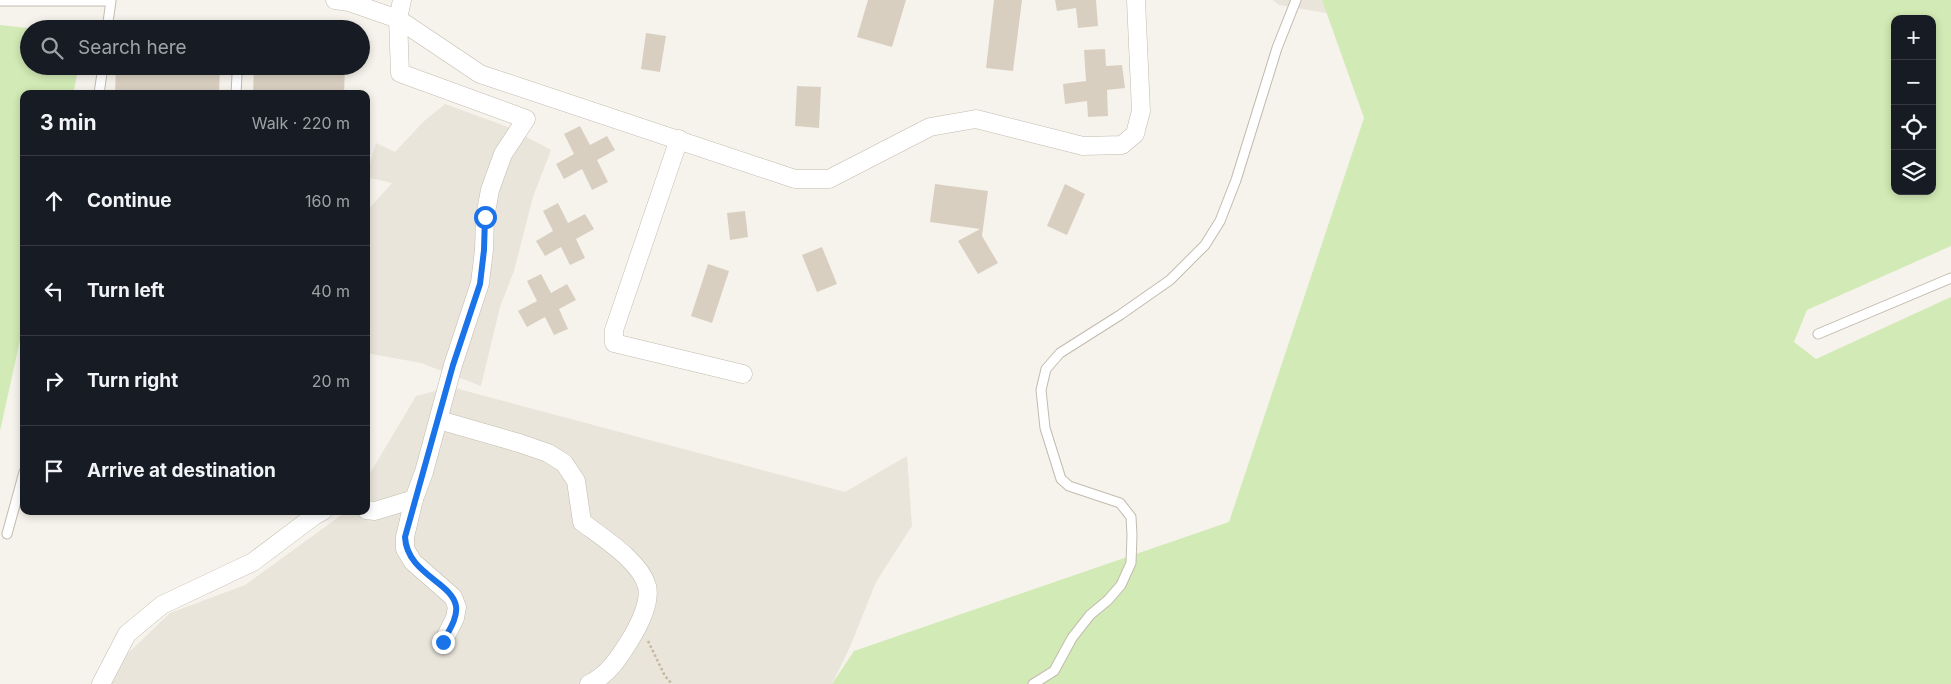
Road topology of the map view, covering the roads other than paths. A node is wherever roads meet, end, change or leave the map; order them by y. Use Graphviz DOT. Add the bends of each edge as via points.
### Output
graph roads {
  1 [pos="335,0"];
  2 [pos="402,0"];
  3 [pos="1136,0"];
  4 [pos="1296,0"];
  5 [pos="0,1"];
  6 [pos="108,20"];
  7 [pos="398,20"];
  8 [pos="102,75"];
  9 [pos="237,75"];
  10 [pos="100,90"];
  11 [pos="236,90"];
  12 [pos="679,139"];
  13 [pos="1951,278"];
  14 [pos="1818,334"];
  15 [pos="743,374"];
  16 [pos="438,420"];
  17 [pos="20,487"];
  18 [pos="414,499"];
  19 [pos="370,510"];
  20 [pos="316,515"];
  21 [pos="7,534"];
  22 [pos="443,642"];
  23 [pos="101,684"];
  24 [pos="589,684"];
  25 [pos="1033,684"];
  1 -- 7 [label="street"];
  2 -- 7 [label="street"];
  3 -- 12 [label="street" via="1141,111 1135,134 1122,145 1083,146 976,120 930,127 829,179 795,179"];
  4 -- 25 [label="lane" via="1277,48 1236,180 1220,221 1204,245 1170,280 1060,353 1046,369 1041,390 1045,428 1061,479 1069,486 1120,503 1131,517 1131,563 1121,585 1072,638 1054,671"];
  5 -- 6 [label="lane" via="111,2"];
  7 -- 12 [label="street" via="480,74"];
  7 -- 16 [label="street" via="400,73 526,119 503,154 490,190 480,284"];
  8 -- 10 [label="lane"];
  9 -- 11 [label="lane"];
  12 -- 15 [label="street" via="614,330 614,343"];
  13 -- 14 [label="lane"];
  16 -- 18 [label="street"];
  16 -- 24 [label="street" via="519,443 548,453 564,463 576,481 582,522 639,570 648,587 640,624 618,658 601,678"];
  17 -- 21 [label="lane"];
  18 -- 19 [label="street"];
  18 -- 22 [label="street" via="405,548 413,562 453,597 457,607"];
  20 -- 23 [label="street" via="253,562 162,605 127,634"];
}
